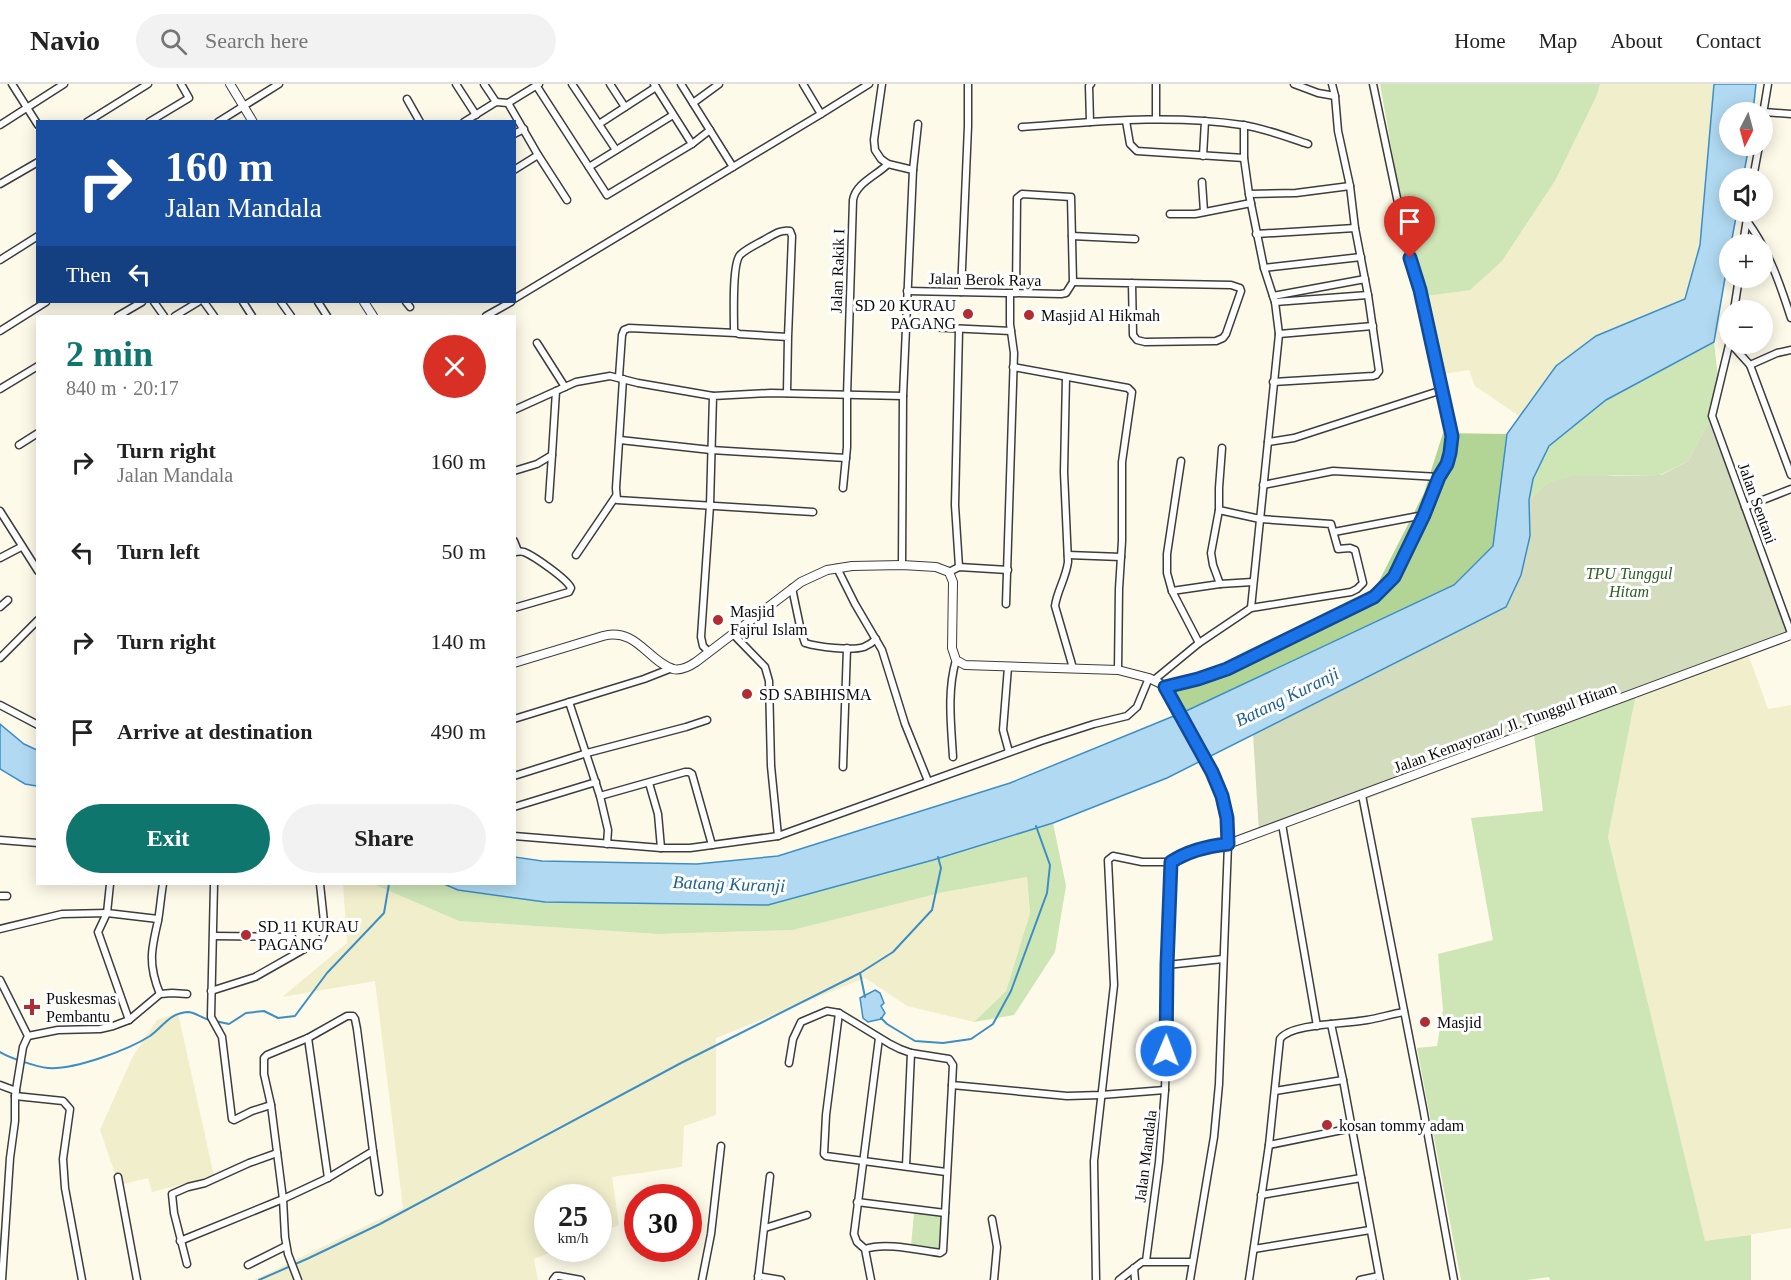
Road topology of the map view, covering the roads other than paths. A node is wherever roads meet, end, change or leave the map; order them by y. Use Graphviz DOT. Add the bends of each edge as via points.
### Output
graph roads {
  1 [pos="12,84"];
  2 [pos="64,84"];
  3 [pos="148,84"];
  4 [pos="181,84"];
  5 [pos="230,84"];
  6 [pos="279,84"];
  7 [pos="456,84"];
  8 [pos="484,84"];
  9 [pos="572,84"];
  10 [pos="610,84"];
  11 [pos="681,84"];
  12 [pos="718,84"];
  13 [pos="803,84"];
  14 [pos="869,84"];
  15 [pos="882,84"];
  16 [pos="968,84"];
  17 [pos="1156,84"];
  18 [pos="1294,84"];
  19 [pos="1332,84"];
  20 [pos="1373,84"];
  21 [pos="1768,84"];
  22 [pos="537,85"];
  23 [pos="655,85"];
  24 [pos="1088,85"];
  25 [pos="1335,96"];
  26 [pos="407,99"];
  27 [pos="496,102"];
  28 [pos="1765,102"];
  29 [pos="508,103"];
  30 [pos="693,103"];
  31 [pos="243,105"];
  32 [pos="625,107"];
  33 [pos="27,108"];
  34 [pos="1773,113"];
  35 [pos="821,114"];
  36 [pos="1791,114"];
  37 [pos="476,115"];
  38 [pos="673,115"];
  39 [pos="1156,119"];
  40 [pos="90,120"];
  41 [pos="152,120"];
  42 [pos="221,120"];
  43 [pos="252,120"];
  44 [pos="419,120"];
  45 [pos="467,120"];
  46 [pos="1126,121"];
  47 [pos="1205,121"];
  48 [pos="36,122"];
  49 [pos="599,123"];
  50 [pos="1090,123"];
  51 [pos="918,124"];
  52 [pos="0,125"];
  53 [pos="1244,125"];
  54 [pos="1022,127"];
  55 [pos="524,129"];
  56 [pos="710,130"];
  57 [pos="516,133"];
  58 [pos="692,144"];
  59 [pos="1308,144"];
  60 [pos="616,150"];
  61 [pos="538,154"];
  62 [pos="1203,156"];
  63 [pos="1244,158"];
  64 [pos="36,163"];
  65 [pos="888,164"];
  66 [pos="589,167"];
  67 [pos="733,167"];
  68 [pos="516,169"];
  69 [pos="914,170"];
  70 [pos="1202,182"];
  71 [pos="0,184"];
  72 [pos="1350,186"];
  73 [pos="1249,194"];
  74 [pos="567,200"];
  75 [pos="1251,203"];
  76 [pos="1204,212"];
  77 [pos="1170,214"];
  78 [pos="1748,222"];
  79 [pos="1355,228"];
  80 [pos="1256,234"];
  81 [pos="1072,236"];
  82 [pos="36,237"];
  83 [pos="1135,239"];
  84 [pos="1361,257"];
  85 [pos="0,260"];
  86 [pos="1264,268"];
  87 [pos="1365,279"];
  88 [pos="1073,282"];
  89 [pos="1132,283"];
  90 [pos="908,291"];
  91 [pos="961,292"];
  92 [pos="1013,293"];
  93 [pos="1368,295"];
  94 [pos="516,298"];
  95 [pos="1274,299"];
  96 [pos="44,303"];
  97 [pos="140,303"];
  98 [pos="196,303"];
  99 [pos="509,303"];
  100 [pos="120,315"];
  101 [pos="177,315"];
  102 [pos="488,315"];
  103 [pos="1791,318"];
  104 [pos="906,326"];
  105 [pos="1373,326"];
  106 [pos="959,330"];
  107 [pos="0,331"];
  108 [pos="1011,331"];
  109 [pos="736,333"];
  110 [pos="1279,334"];
  111 [pos="788,337"];
  112 [pos="537,342"];
  113 [pos="1791,350"];
  114 [pos="1727,354"];
  115 [pos="1740,354"];
  116 [pos="1750,365"];
  117 [pos="36,367"];
  118 [pos="1013,367"];
  119 [pos="1066,377"];
  120 [pos="621,378"];
  121 [pos="1273,382"];
  122 [pos="565,387"];
  123 [pos="0,389"];
  124 [pos="1442,390"];
  125 [pos="556,391"];
  126 [pos="787,393"];
  127 [pos="713,396"];
  128 [pos="847,396"];
  129 [pos="903,396"];
  130 [pos="516,409"];
  131 [pos="36,434"];
  132 [pos="620,440"];
  133 [pos="1268,442"];
  134 [pos="19,445"];
  135 [pos="1222,448"];
  136 [pos="711,450"];
  137 [pos="552,455"];
  138 [pos="846,458"];
  139 [pos="1181,461"];
  140 [pos="516,470"];
  141 [pos="1791,475"];
  142 [pos="1439,477"];
  143 [pos="1263,485"];
  144 [pos="843,488"];
  145 [pos="1791,489"];
  146 [pos="616,496"];
  147 [pos="549,499"];
  148 [pos="710,505"];
  149 [pos="1745,507"];
  150 [pos="1219,510"];
  151 [pos="0,511"];
  152 [pos="813,512"];
  153 [pos="1424,515"];
  154 [pos="1260,519"];
  155 [pos="1334,532"];
  156 [pos="21,547"];
  157 [pos="516,552"];
  158 [pos="576,555"];
  159 [pos="1068,555"];
  160 [pos="1121,557"];
  161 [pos="0,558"];
  162 [pos="902,565"];
  163 [pos="959,567"];
  164 [pos="36,568"];
  165 [pos="837,568"];
  166 [pos="1008,570"];
  167 [pos="950,572"];
  168 [pos="1253,582"];
  169 [pos="1220,584"];
  170 [pos="792,588"];
  171 [pos="1172,591"];
  172 [pos="8,600"];
  173 [pos="1006,604"];
  174 [pos="0,606"];
  175 [pos="516,607"];
  176 [pos="1251,608"];
  177 [pos="36,622"];
  178 [pos="734,634"];
  179 [pos="1791,634"];
  180 [pos="876,639"];
  181 [pos="1199,643"];
  182 [pos="847,648"];
  183 [pos="709,652"];
  184 [pos="1,659"];
  185 [pos="956,660"];
  186 [pos="516,662"];
  187 [pos="672,668"];
  188 [pos="1008,668"];
  189 [pos="1073,668"];
  190 [pos="1118,670"];
  191 [pos="1152,679"];
  192 [pos="1165,687"];
  193 [pos="569,702"];
  194 [pos="0,705"];
  195 [pos="516,718"];
  196 [pos="707,720"];
  197 [pos="36,724"];
  198 [pos="1010,752"];
  199 [pos="587,753"];
  200 [pos="953,757"];
  201 [pos="843,767"];
  202 [pos="516,775"];
  203 [pos="928,781"];
  204 [pos="596,782"];
  205 [pos="649,783"];
  206 [pos="1362,795"];
  207 [pos="600,796"];
  208 [pos="516,806"];
  209 [pos="1282,824"];
  210 [pos="516,836"];
  211 [pos="778,836"];
  212 [pos="0,840"];
  213 [pos="36,843"];
  214 [pos="608,844"];
  215 [pos="1228,844"];
  216 [pos="712,845"];
  217 [pos="661,848"];
  218 [pos="1171,862"];
  219 [pos="110,885"];
  220 [pos="163,885"];
  221 [pos="214,885"];
  222 [pos="320,885"];
  223 [pos="20,913"];
  224 [pos="107,913"];
  225 [pos="158,919"];
  226 [pos="22,923"];
  227 [pos="0,929"];
  228 [pos="214,936"];
  229 [pos="292,937"];
  230 [pos="1223,959"];
  231 [pos="1167,965"];
  232 [pos="0,980"];
  233 [pos="211,991"];
  234 [pos="160,994"];
  235 [pos="186,994"];
  236 [pos="1404,1012"];
  237 [pos="839,1013"];
  238 [pos="129,1020"];
  239 [pos="1331,1024"];
  240 [pos="1317,1026"];
  241 [pos="28,1036"];
  242 [pos="308,1038"];
  243 [pos="879,1038"];
  244 [pos="911,1053"];
  245 [pos="789,1063"];
  246 [pos="1343,1080"];
  247 [pos="0,1085"];
  248 [pos="952,1085"];
  249 [pos="1165,1090"];
  250 [pos="1275,1091"];
  251 [pos="16,1093"];
  252 [pos="1101,1095"];
  253 [pos="271,1105"];
  254 [pos="1352,1128"];
  255 [pos="1269,1145"];
  256 [pos="721,1146"];
  257 [pos="373,1151"];
  258 [pos="277,1153"];
  259 [pos="863,1161"];
  260 [pos="906,1166"];
  261 [pos="946,1172"];
  262 [pos="770,1176"];
  263 [pos="118,1177"];
  264 [pos="328,1178"];
  265 [pos="1361,1178"];
  266 [pos="379,1192"];
  267 [pos="1262,1196"];
  268 [pos="283,1199"];
  269 [pos="857,1202"];
  270 [pos="945,1213"];
  271 [pos="807,1215"];
  272 [pos="992,1220"];
  273 [pos="765,1228"];
  274 [pos="1370,1230"];
  275 [pos="180,1241"];
  276 [pos="865,1249"];
  277 [pos="1254,1249"];
  278 [pos="287,1250"];
  279 [pos="1146,1261"];
  280 [pos="1192,1262"];
  281 [pos="187,1264"];
  282 [pos="248,1265"];
  283 [pos="1134,1268"];
  284 [pos="758,1278"];
  285 [pos="1380,1278"];
  286 [pos="2,1280"];
  287 [pos="82,1280"];
  288 [pos="137,1280"];
  289 [pos="298,1280"];
  290 [pos="553,1280"];
  291 [pos="581,1280"];
  292 [pos="702,1280"];
  293 [pos="781,1280"];
  294 [pos="871,1280"];
  295 [pos="994,1280"];
  296 [pos="1096,1280"];
  297 [pos="1119,1280"];
  298 [pos="1135,1280"];
  299 [pos="1190,1280"];
  300 [pos="1249,1280"];
  301 [pos="1360,1280"];
  302 [pos="1454,1280"];
  1 -- 33 [label="street"];
  2 -- 33 [label="street"];
  3 -- 40 [label="street"];
  4 -- 41 [label="street" via="189,98"];
  5 -- 31 [label="street"];
  6 -- 31 [label="street"];
  7 -- 37 [label="street"];
  8 -- 27 [label="street"];
  9 -- 49 [label="street"];
  10 -- 32 [label="street"];
  11 -- 30 [label="street"];
  12 -- 30 [label="street"];
  13 -- 35 [label="street"];
  14 -- 35 [label="street"];
  15 -- 65 [label="street" via="874,146"];
  16 -- 91 [label="street"];
  17 -- 39 [label="street"];
  18 -- 25 [label="street"];
  19 -- 25 [label="street"];
  20 -- 124 [label="street"];
  21 -- 28 [label="street"];
  22 -- 29 [label="street"];
  22 -- 66 [label="street"];
  23 -- 32 [label="street"];
  23 -- 38 [label="street"];
  24 -- 50 [label="street"];
  25 -- 72 [label="street"];
  26 -- 44 [label="street"];
  27 -- 29 [label="street"];
  27 -- 37 [label="street"];
  29 -- 55 [label="street"];
  30 -- 56 [label="street"];
  31 -- 42 [label="street"];
  31 -- 43 [label="street"];
  32 -- 49 [label="street"];
  33 -- 48 [label="street"];
  33 -- 52 [label="street"];
  34 -- 36 [label="street"];
  35 -- 67 [label="street"];
  37 -- 45 [label="street"];
  38 -- 58 [label="street"];
  38 -- 60 [label="street"];
  39 -- 46 [label="street"];
  39 -- 47 [label="street"];
  46 -- 50 [label="street"];
  46 -- 62 [label="street" via="1130,144 1137,151"];
  47 -- 53 [label="street"];
  47 -- 62 [label="street"];
  49 -- 60 [label="street"];
  50 -- 54 [label="street"];
  51 -- 69 [label="street"];
  53 -- 59 [label="street"];
  53 -- 63 [label="street"];
  55 -- 57 [label="street"];
  55 -- 61 [label="street"];
  56 -- 58 [label="street"];
  56 -- 67 [label="street"];
  58 -- 66 [label="street" via="608,195"];
  60 -- 66 [label="street"];
  61 -- 68 [label="street"];
  61 -- 74 [label="street"];
  62 -- 63 [label="street"];
  63 -- 73 [label="street"];
  64 -- 71 [label="street"];
  65 -- 69 [label="street"];
  65 -- 128 [label="street, Jalan Rakik I" via="859,186 853,200"];
  67 -- 94 [label="street"];
  69 -- 90 [label="street"];
  70 -- 76 [label="street"];
  72 -- 73 [label="street"];
  72 -- 79 [label="street"];
  73 -- 75 [label="street"];
  75 -- 76 [label="street"];
  75 -- 80 [label="street"];
  76 -- 77 [label="street"];
  78 -- 103 [label="street" via="1768,254"];
  79 -- 80 [label="street"];
  79 -- 84 [label="street"];
  80 -- 86 [label="street"];
  81 -- 83 [label="street"];
  81 -- 88 [label="street"];
  81 -- 92 [label="street" via="1071,196 1018,196"];
  82 -- 85 [label="street"];
  84 -- 86 [label="street"];
  84 -- 87 [label="street"];
  86 -- 95 [label="street"];
  87 -- 93 [label="street"];
  87 -- 95 [label="street"];
  88 -- 89 [label="street"];
  88 -- 92 [label="street, Jalan Berok Raya" via="1061,294"];
  89 -- 89 [label="street" via="1232,285 1241,291 1223,338 1145,342 1133,335"];
  90 -- 91 [label="street, Jalan Berok Raya"];
  90 -- 104 [label="street"];
  91 -- 92 [label="street, Jalan Berok Raya"];
  92 -- 108 [label="street"];
  93 -- 95 [label="street"];
  93 -- 105 [label="street"];
  95 -- 110 [label="street"];
  96 -- 107 [label="street"];
  97 -- 100 [label="street"];
  98 -- 101 [label="street"];
  99 -- 102 [label="street"];
  104 -- 106 [label="street"];
  104 -- 129 [label="street"];
  105 -- 110 [label="street"];
  105 -- 121 [label="street" via="1379,367 1376,375"];
  106 -- 108 [label="street"];
  106 -- 163 [label="street" via="955,505"];
  108 -- 118 [label="street"];
  109 -- 111 [label="street"];
  109 -- 111 [label="street" via="739,257 786,230 792,236"];
  109 -- 120 [label="street" via="629,328 622,334"];
  110 -- 121 [label="street"];
  111 -- 126 [label="street"];
  112 -- 122 [label="street"];
  113 -- 116 [label="street"];
  114 -- 149 [label="street, Jalan Sentani" via="1712,416"];
  115 -- 116 [label="street"];
  116 -- 141 [label="street"];
  117 -- 123 [label="street"];
  118 -- 119 [label="street"];
  118 -- 166 [label="street"];
  119 -- 159 [label="street" via="1064,472"];
  119 -- 160 [label="street" via="1128,388 1132,392 1122,462"];
  120 -- 122 [label="street" via="606,376"];
  120 -- 127 [label="street"];
  120 -- 132 [label="street"];
  121 -- 133 [label="street"];
  122 -- 125 [label="street"];
  124 -- 133 [label="street" via="1294,438"];
  124 -- 142 [label="street" via="1452,436 1447,464"];
  125 -- 130 [label="street"];
  125 -- 137 [label="street"];
  126 -- 127 [label="street"];
  126 -- 128 [label="street"];
  127 -- 136 [label="street"];
  128 -- 129 [label="street"];
  128 -- 138 [label="street, Jalan Rakik I"];
  129 -- 162 [label="street"];
  131 -- 134 [label="street"];
  132 -- 136 [label="street"];
  132 -- 146 [label="street"];
  133 -- 143 [label="street"];
  135 -- 150 [label="street"];
  136 -- 138 [label="street"];
  136 -- 148 [label="street"];
  137 -- 140 [label="street"];
  137 -- 147 [label="street"];
  138 -- 144 [label="street, Jalan Rakik I"];
  139 -- 171 [label="street" via="1167,554"];
  142 -- 143 [label="street" via="1333,471"];
  142 -- 153 [label="street"];
  143 -- 154 [label="street"];
  145 -- 149 [label="street"];
  146 -- 148 [label="street" via="622,501"];
  146 -- 158 [label="street"];
  148 -- 152 [label="street"];
  148 -- 183 [label="street" via="700,637"];
  149 -- 179 [label="street, Jalan Sentani"];
  150 -- 154 [label="street"];
  150 -- 169 [label="street" via="1211,553"];
  151 -- 156 [label="street"];
  153 -- 155 [label="street"];
  153 -- 192 [label="street" via="1394,577 1374,597 1227,669"];
  154 -- 155 [label="street" via="1330,523"];
  154 -- 168 [label="street"];
  155 -- 176 [label="street" via="1338,549 1355,550 1363,580 1360,586 1351,592"];
  156 -- 161 [label="street"];
  156 -- 164 [label="street"];
  157 -- 175 [label="street" via="528,554 571,588 569,592"];
  159 -- 160 [label="street"];
  159 -- 189 [label="street" via="1056,610"];
  160 -- 190 [label="street"];
  162 -- 165 [label="street"];
  162 -- 167 [label="street"];
  163 -- 166 [label="street"];
  163 -- 167 [label="street"];
  165 -- 170 [label="street"];
  165 -- 180 [label="street"];
  166 -- 173 [label="street"];
  167 -- 185 [label="street" via="952,648"];
  168 -- 169 [label="street"];
  168 -- 176 [label="street"];
  169 -- 171 [label="street"];
  170 -- 178 [label="street"];
  170 -- 182 [label="street" via="805,643"];
  171 -- 181 [label="street"];
  172 -- 174 [label="street"];
  176 -- 181 [label="street"];
  177 -- 184 [label="street"];
  178 -- 183 [label="street"];
  178 -- 211 [label="street" via="765,667 768,676"];
  179 -- 206 [label="street, Jalan Kemayoran/ Jl. Tunggul Hitam"];
  180 -- 182 [label="street" via="865,646"];
  180 -- 203 [label="street"];
  181 -- 191 [label="street"];
  182 -- 201 [label="street"];
  183 -- 187 [label="street" via="688,666"];
  185 -- 188 [label="street" via="965,665"];
  185 -- 200 [label="street" via="951,694"];
  186 -- 187 [label="street" via="614,634 628,638"];
  187 -- 193 [label="street"];
  188 -- 189 [label="street"];
  188 -- 198 [label="street" via="1003,730"];
  189 -- 190 [label="street"];
  190 -- 191 [label="street"];
  191 -- 192 [label="street"];
  191 -- 198 [label="street" via="1137,707 1127,716"];
  192 -- 215 [label="street" via="1222,796"];
  193 -- 195 [label="street"];
  193 -- 199 [label="street"];
  194 -- 197 [label="street"];
  196 -- 199 [label="street"];
  198 -- 203 [label="street"];
  199 -- 202 [label="street"];
  199 -- 204 [label="street"];
  203 -- 211 [label="street"];
  204 -- 207 [label="street"];
  204 -- 208 [label="street"];
  205 -- 207 [label="street"];
  205 -- 216 [label="street" via="690,773"];
  205 -- 217 [label="street" via="658,814"];
  206 -- 209 [label="street, Jalan Kemayoran/ Jl. Tunggul Hitam"];
  206 -- 236 [label="street"];
  207 -- 214 [label="street"];
  209 -- 215 [label="street, Jalan Kemayoran/ Jl. Tunggul Hitam"];
  209 -- 240 [label="street"];
  210 -- 214 [label="street"];
  211 -- 216 [label="street"];
  212 -- 213 [label="street"];
  214 -- 217 [label="street"];
  215 -- 218 [label="street" via="1185,853"];
  215 -- 230 [label="street"];
  216 -- 217 [label="street"];
  218 -- 231 [label="street, Jalan Mandala"];
  218 -- 252 [label="street" via="1113,856 1108,860 1114,985"];
  219 -- 224 [label="street"];
  220 -- 225 [label="street"];
  221 -- 228 [label="street"];
  222 -- 233 [label="street" via="325,931 321,939 255,977"];
  223 -- 226 [label="street"];
  224 -- 225 [label="street"];
  224 -- 226 [label="street" via="62,914"];
  224 -- 238 [label="street" via="98,932"];
  225 -- 234 [label="street" via="152,954 154,980"];
  226 -- 227 [label="street"];
  228 -- 229 [label="street"];
  228 -- 233 [label="street"];
  230 -- 231 [label="street"];
  230 -- 280 [label="street" via="1214,1137"];
  231 -- 249 [label="street, Jalan Mandala"];
  232 -- 241 [label="street"];
  233 -- 253 [label="street" via="211,1017 222,1037 232,1120"];
  234 -- 235 [label="street"];
  234 -- 238 [label="street"];
  236 -- 239 [label="street"];
  236 -- 302 [label="street"];
  237 -- 243 [label="street"];
  237 -- 245 [label="street" via="826,1011 801,1022 793,1038"];
  237 -- 259 [label="street" via="823,1152 826,1156"];
  238 -- 241 [label="street" via="100,1029 58,1030"];
  239 -- 240 [label="street"];
  239 -- 246 [label="street"];
  240 -- 250 [label="street" via="1287,1032 1280,1039"];
  241 -- 251 [label="street"];
  242 -- 253 [label="street" via="264,1057"];
  242 -- 257 [label="street" via="347,1016 354,1017"];
  242 -- 264 [label="street"];
  243 -- 244 [label="street"];
  243 -- 259 [label="street"];
  244 -- 248 [label="street" via="949,1059 953,1065"];
  244 -- 260 [label="street"];
  246 -- 250 [label="street"];
  246 -- 254 [label="street"];
  247 -- 251 [label="street"];
  248 -- 252 [label="street" via="1067,1096"];
  248 -- 261 [label="street"];
  249 -- 252 [label="street"];
  249 -- 279 [label="street, Jalan Mandala"];
  250 -- 255 [label="street"];
  251 -- 286 [label="street"];
  251 -- 287 [label="street" via="63,1101 70,1109 63,1159 65,1188"];
  252 -- 296 [label="street" via="1094,1161"];
  253 -- 258 [label="street"];
  254 -- 255 [label="street"];
  254 -- 265 [label="street"];
  255 -- 267 [label="street"];
  256 -- 292 [label="street"];
  257 -- 264 [label="street"];
  257 -- 266 [label="street"];
  258 -- 268 [label="street"];
  258 -- 275 [label="street" via="172,1194"];
  259 -- 260 [label="street"];
  259 -- 269 [label="street"];
  260 -- 261 [label="street"];
  261 -- 270 [label="street"];
  262 -- 273 [label="street"];
  263 -- 288 [label="street"];
  264 -- 268 [label="street"];
  265 -- 267 [label="street"];
  265 -- 274 [label="street"];
  267 -- 277 [label="street"];
  268 -- 275 [label="street"];
  268 -- 278 [label="street"];
  269 -- 270 [label="street"];
  269 -- 276 [label="street" via="854,1234"];
  270 -- 276 [label="street" via="942,1253 873,1246"];
  271 -- 273 [label="street"];
  272 -- 295 [label="street" via="997,1247"];
  273 -- 284 [label="street"];
  274 -- 277 [label="street"];
  274 -- 285 [label="street"];
  275 -- 281 [label="street"];
  276 -- 294 [label="street"];
  277 -- 300 [label="street"];
  278 -- 282 [label="street"];
  278 -- 289 [label="street"];
  279 -- 280 [label="street"];
  279 -- 283 [label="street"];
  280 -- 299 [label="street"];
  283 -- 297 [label="street"];
  283 -- 298 [label="street"];
  284 -- 293 [label="street"];
  285 -- 301 [label="street"];
  290 -- 291 [label="street" via="556,1276"];
}
